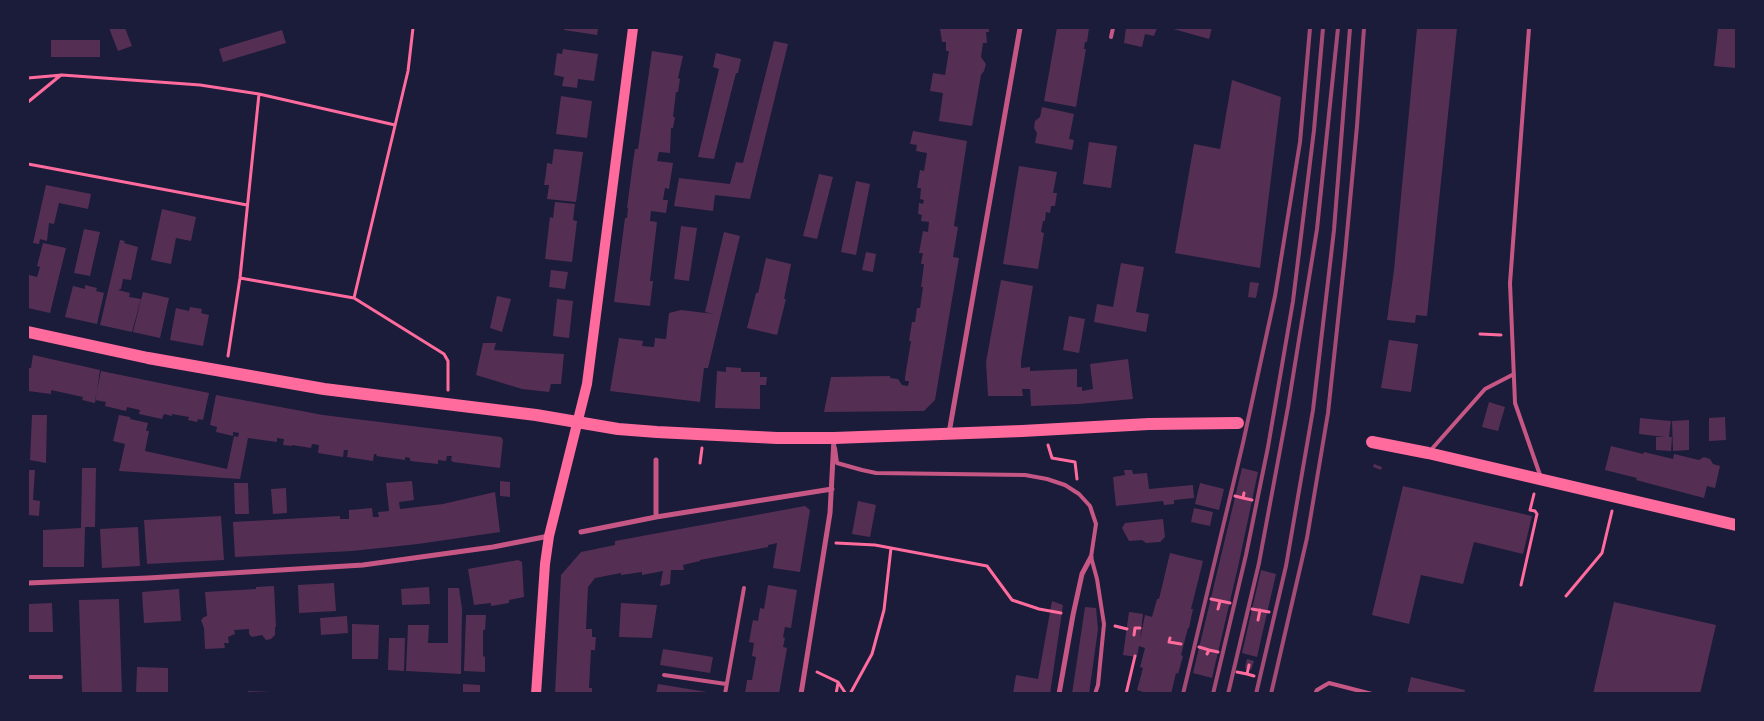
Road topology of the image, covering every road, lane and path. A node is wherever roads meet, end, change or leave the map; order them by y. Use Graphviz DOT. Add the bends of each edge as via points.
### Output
graph roads {
  1 [pos="414,28"];
  2 [pos="633,28"];
  3 [pos="1020,28"];
  4 [pos="1113,28"];
  5 [pos="1529,28"];
  6 [pos="1111,37"];
  7 [pos="62,74"];
  8 [pos="28,78"];
  9 [pos="259,94"];
  10 [pos="28,102"];
  11 [pos="395,125"];
  12 [pos="28,164"];
  13 [pos="247,204"];
  14 [pos="240,278"];
  15 [pos="354,298"];
  16 [pos="28,332"];
  17 [pos="1480,334"];
  18 [pos="1512,336"];
  19 [pos="226,372"];
  20 [pos="1514,374"];
  21 [pos="449,404"];
  22 [pos="578,422"];
  23 [pos="1238,423"];
  24 [pos="949,434"];
  25 [pos="834,438"];
  26 [pos="1372,442"];
  27 [pos="1428,453"];
  28 [pos="1052,458"];
  29 [pos="656,460"];
  30 [pos="1075,462"];
  31 [pos="1542,480"];
  32 [pos="832,489"];
  33 [pos="1244,493"];
  34 [pos="1235,496"];
  35 [pos="1243,498"];
  36 [pos="1532,499"];
  37 [pos="1252,500"];
  38 [pos="1612,512"];
  39 [pos="656,517"];
  40 [pos="1736,525"];
  41 [pos="581,532"];
  42 [pos="549,536"];
  43 [pos="825,542"];
  44 [pos="891,548"];
  45 [pos="1091,557"];
  46 [pos="28,583"];
  47 [pos="1522,585"];
  48 [pos="744,588"];
  49 [pos="1566,596"];
  50 [pos="1211,599"];
  51 [pos="1220,601"];
  52 [pos="1230,603"];
  53 [pos="1252,608"];
  54 [pos="1218,609"];
  55 [pos="1260,610"];
  56 [pos="1269,612"];
  57 [pos="1073,615"];
  58 [pos="1258,620"];
  59 [pos="1104,624"];
  60 [pos="1127,628"];
  61 [pos="1140,628"];
  62 [pos="1134,635"];
  63 [pos="1170,638"];
  64 [pos="1181,644"];
  65 [pos="1199,647"];
  66 [pos="1218,652"];
  67 [pos="1135,656"];
  68 [pos="1249,665"];
  69 [pos="805,666"];
  70 [pos="1237,672"];
  71 [pos="1247,674"];
  72 [pos="664,675"];
  73 [pos="1254,676"];
  74 [pos="28,677"];
  75 [pos="61,677"];
  76 [pos="838,682"];
  77 [pos="726,684"];
  78 [pos="536,694"];
  79 [pos="725,694"];
  80 [pos="801,694"];
  81 [pos="836,694"];
  82 [pos="848,694"];
  83 [pos="1059,694"];
  84 [pos="1095,694"];
  85 [pos="1126,694"];
  86 [pos="1315,694"];
  87 [pos="1372,694"];
  1 -- 11 [label="path"];
  2 -- 22 [label="main road" via="587,384"];
  3 -- 24 [label="street"];
  4 -- 6 [label="lane"];
  5 -- 18 [label="lane" via="1510,283"];
  7 -- 8 [label="path"];
  7 -- 9 [label="path" via="200,85"];
  7 -- 10 [label="path"];
  9 -- 11 [label="path"];
  9 -- 13 [label="path"];
  11 -- 15 [label="path"];
  12 -- 13 [label="path"];
  13 -- 14 [label="path"];
  14 -- 15 [label="path"];
  14 -- 19 [label="path"];
  15 -- 21 [label="path" via="444,354 448,361"];
  16 -- 19 [label="main road"];
  17 -- 18 [label="path"];
  18 -- 20 [label="lane"];
  19 -- 21 [label="main road" via="324,389"];
  20 -- 27 [label="lane" via="1485,389"];
  20 -- 31 [label="lane" via="1515,403"];
  21 -- 22 [label="main road"];
  22 -- 25 [label="main road" via="667,433"];
  22 -- 42 [label="main road"];
  23 -- 24 [label="main road"];
  24 -- 25 [label="main road"];
  25 -- 32 [label="street"];
  25 -- 45 [label="lane" via="837,463 862,470 1025,476 1065,485 1090,506 1096,524"];
  26 -- 27 [label="main road"];
  27 -- 31 [label="main road"];
  28 -- 30 [label="path"];
  29 -- 39 [label="street"];
  31 -- 40 [label="main road"];
  32 -- 39 [label="street"];
  32 -- 43 [label="street"];
  33 -- 35 [label="path"];
  34 -- 35 [label="path"];
  35 -- 37 [label="path"];
  36 -- 47 [label="path" via="1530,510 1538,514"];
  38 -- 49 [label="path" via="1602,553"];
  39 -- 41 [label="street"];
  42 -- 46 [label="street" via="363,565"];
  42 -- 78 [label="main road"];
  43 -- 44 [label="path"];
  43 -- 69 [label="street"];
  44 -- 57 [label="path" via="987,566 1012,600"];
  44 -- 82 [label="path" via="884,610 872,654"];
  45 -- 57 [label="street" via="1082,574"];
  45 -- 59 [label="lane"];
  48 -- 77 [label="lane"];
  50 -- 51 [label="path"];
  51 -- 52 [label="path"];
  51 -- 54 [label="path"];
  53 -- 55 [label="path"];
  55 -- 56 [label="path"];
  55 -- 58 [label="path"];
  57 -- 83 [label="street"];
  59 -- 60 [label="path"];
  59 -- 84 [label="lane"];
  61 -- 62 [label="path" via="1135,628"];
  63 -- 64 [label="path" via="1169,642"];
  65 -- 66 [label="path" via="1208,652"];
  67 -- 85 [label="path"];
  68 -- 71 [label="path"];
  69 -- 76 [label="path"];
  69 -- 80 [label="street"];
  70 -- 71 [label="path"];
  71 -- 73 [label="path"];
  72 -- 77 [label="lane"];
  74 -- 75 [label="lane"];
  76 -- 81 [label="path"];
  76 -- 82 [label="path"];
  77 -- 79 [label="lane"];
  86 -- 87 [label="lane" via="1329,683"];
}
